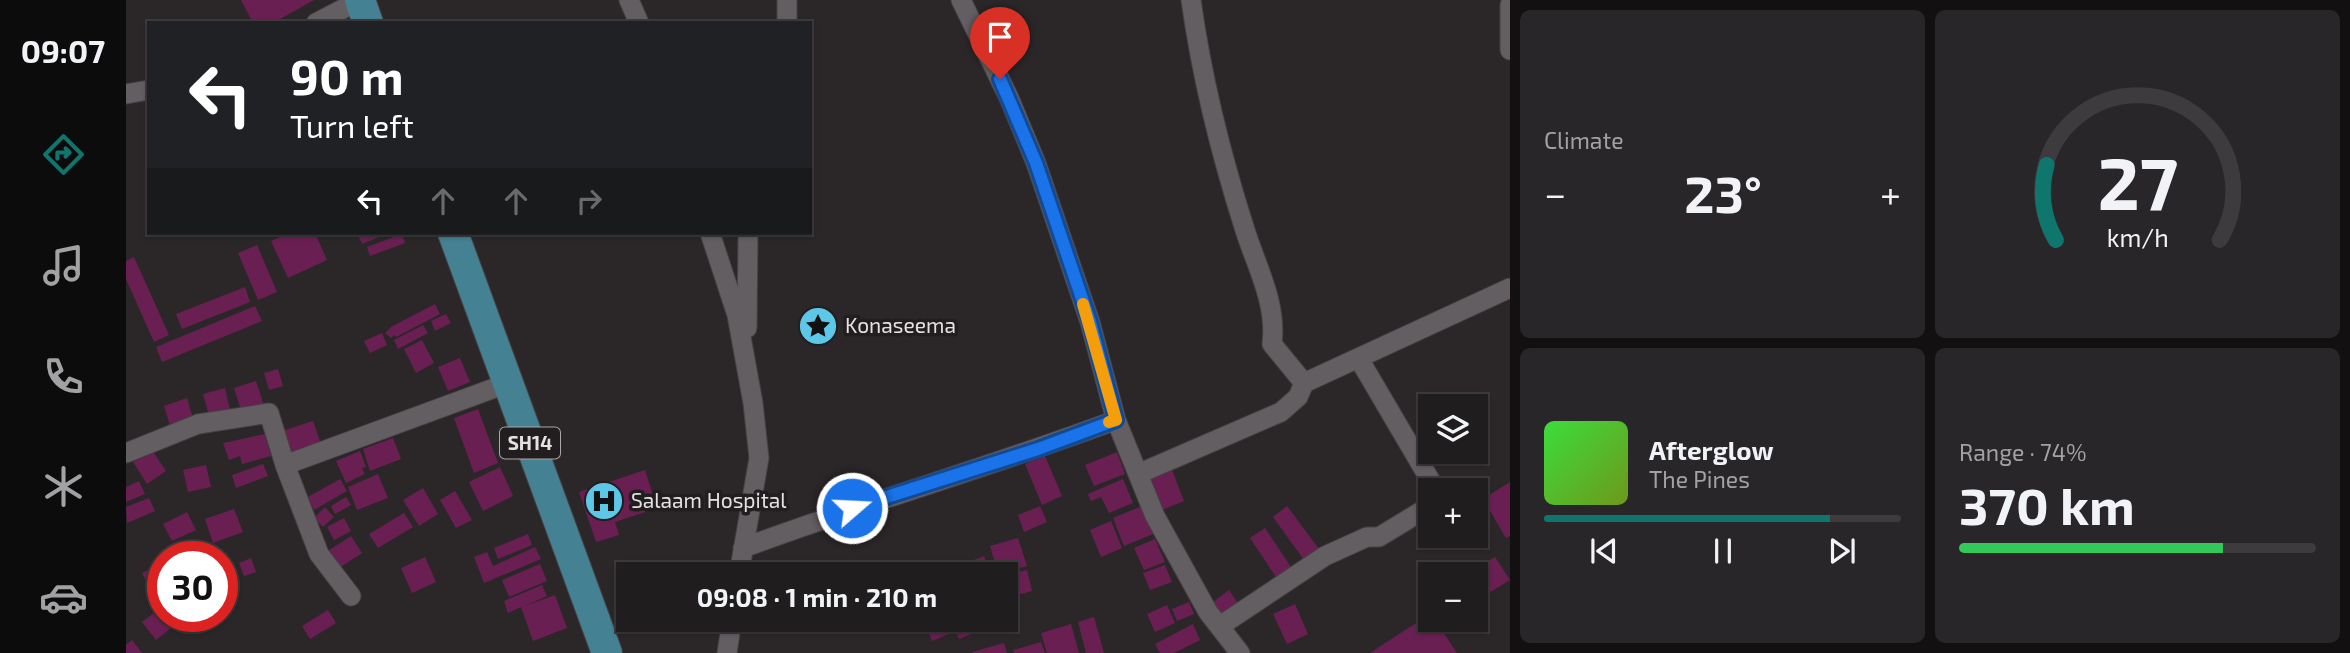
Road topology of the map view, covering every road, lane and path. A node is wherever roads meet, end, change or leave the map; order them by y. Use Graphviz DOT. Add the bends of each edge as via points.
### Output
graph roads {
  1 [pos="360,0"];
  2 [pos="629,0"];
  3 [pos="787,0"];
  4 [pos="961,0"];
  5 [pos="1191,0"];
  6 [pos="1498,0"];
  7 [pos="1510,5"];
  8 [pos="321,21"];
  9 [pos="368,21"];
  10 [pos="638,21"];
  11 [pos="787,21"];
  12 [pos="1510,50"];
  13 [pos="147,90"];
  14 [pos="126,94"];
  15 [pos="454,235"];
  16 [pos="711,235"];
  17 [pos="748,235"];
  18 [pos="1510,288"];
  19 [pos="1359,359"];
  20 [pos="747,364"];
  21 [pos="508,383"];
  22 [pos="1304,383"];
  23 [pos="1116,420"];
  24 [pos="126,453"];
  25 [pos="285,465"];
  26 [pos="1138,474"];
  27 [pos="1429,478"];
  28 [pos="1418,513"];
  29 [pos="743,548"];
  30 [pos="741,562"];
  31 [pos="351,596"];
  32 [pos="1220,626"];
  33 [pos="730,632"];
  34 [pos="607,653"];
  35 [pos="727,653"];
  36 [pos="1240,653"];
  1 -- 8 [label="street"];
  1 -- 9 [label="main road"];
  2 -- 10 [label="street"];
  3 -- 11 [label="street"];
  4 -- 23 [label="street" via="1036,163 1090,322"];
  5 -- 22 [label="street" via="1204,86 1275,319 1272,344"];
  6 -- 7 [label="street"];
  7 -- 12 [label="street"];
  13 -- 14 [label="street"];
  15 -- 21 [label="main road, SH14"];
  16 -- 20 [label="street" via="737,315"];
  17 -- 20 [label="street"];
  18 -- 19 [label="street"];
  19 -- 22 [label="street"];
  19 -- 27 [label="street"];
  20 -- 29 [label="street" via="759,458"];
  21 -- 25 [label="street"];
  21 -- 34 [label="main road, SH14"];
  22 -- 26 [label="street" via="1298,397 1281,411"];
  23 -- 26 [label="street"];
  23 -- 29 [label="street"];
  24 -- 25 [label="street" via="198,424 269,413"];
  25 -- 31 [label="street" via="319,554"];
  26 -- 32 [label="street" via="1182,567"];
  28 -- 32 [label="street" via="1379,537 1367,537 1325,556"];
  29 -- 30 [label="street"];
  32 -- 36 [label="street"];
  33 -- 35 [label="street"];
}
